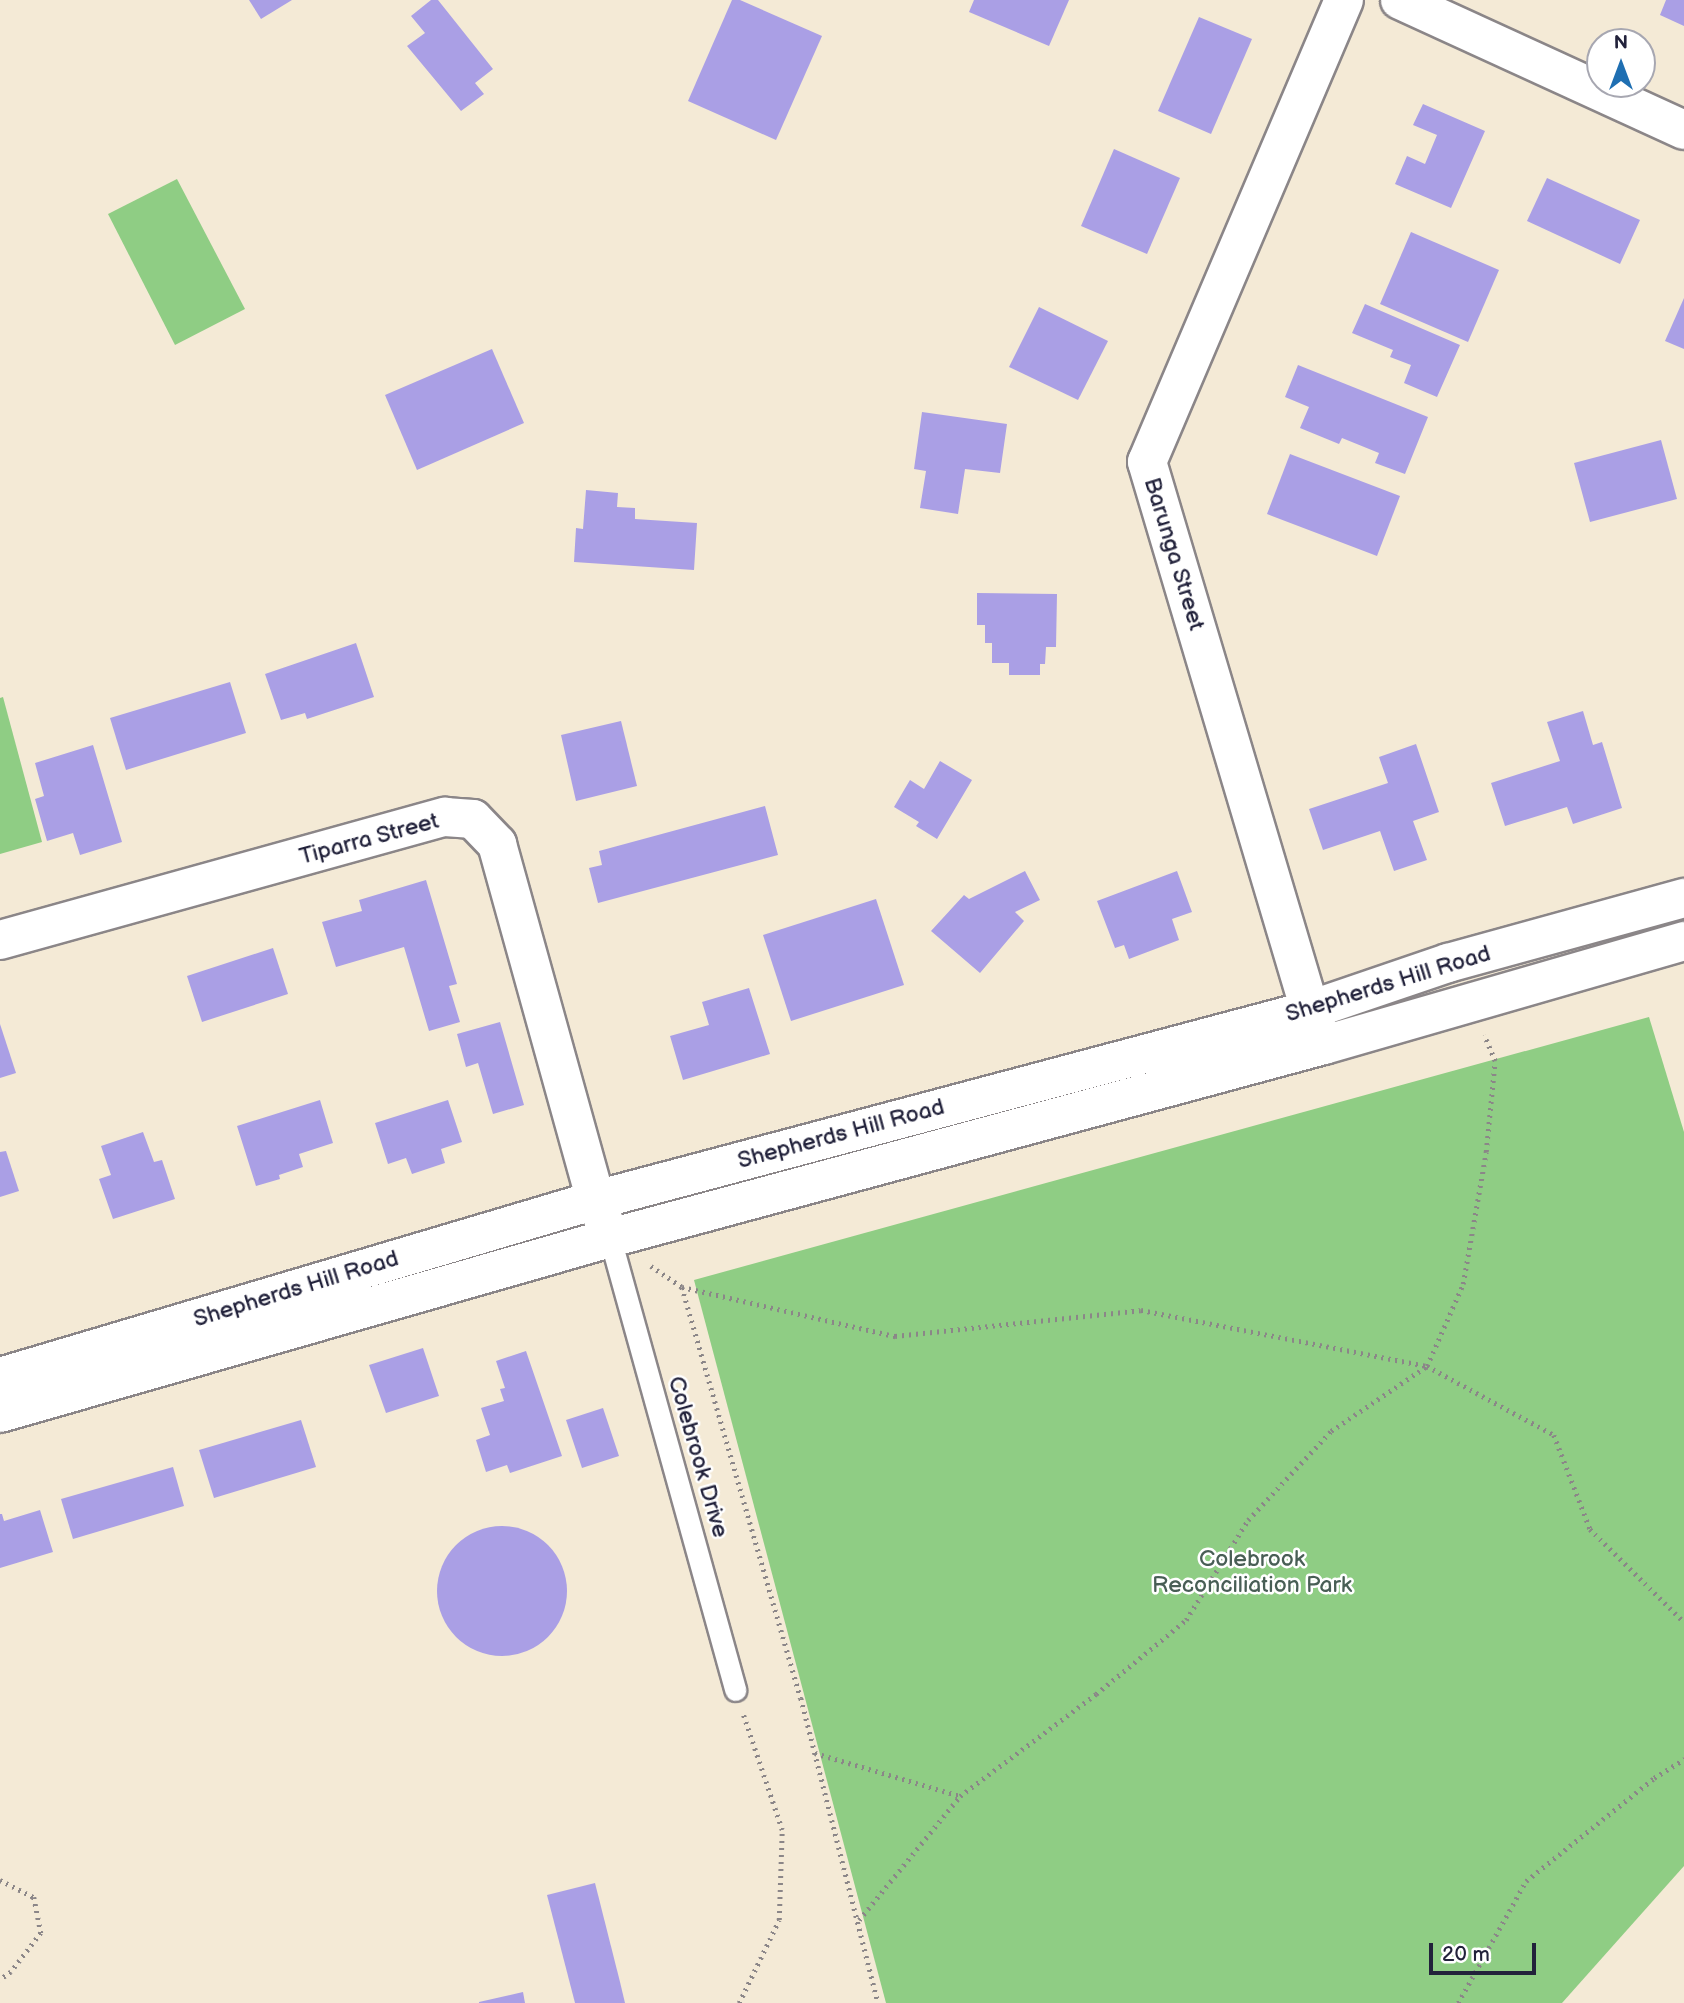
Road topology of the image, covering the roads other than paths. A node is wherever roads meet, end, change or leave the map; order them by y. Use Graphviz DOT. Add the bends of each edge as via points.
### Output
graph roads {
  1 [pos="1344,0"];
  2 [pos="1400,0"];
  3 [pos="1684,130"];
  4 [pos="1684,898"];
  5 [pos="0,940"];
  6 [pos="1684,942"];
  7 [pos="1310,1010"];
  8 [pos="1324,1045"];
  9 [pos="596,1200"];
  10 [pos="610,1238"];
  11 [pos="0,1377"];
  12 [pos="0,1413"];
  13 [pos="736,1690"];
  1 -- 7 [label="main road, Barunga Street" via="1147,462"];
  2 -- 3 [label="main road"];
  4 -- 7 [label="main road, Shepherds Hill Road" via="1448,963"];
  5 -- 9 [label="main road, Tiparra Street" via="446,817 473,819 497,844"];
  6 -- 8 [label="main road, Shepherds Hill Road"];
  7 -- 8 [label="main road, Barunga Street"];
  7 -- 9 [label="main road, Shepherds Hill Road"];
  8 -- 10 [label="main road, Shepherds Hill Road"];
  9 -- 10 [label="main road, Tiparra Street"];
  9 -- 11 [label="main road, Shepherds Hill Road"];
  10 -- 12 [label="main road, Shepherds Hill Road"];
  10 -- 13 [label="lane, Colebrook Drive"];
}
